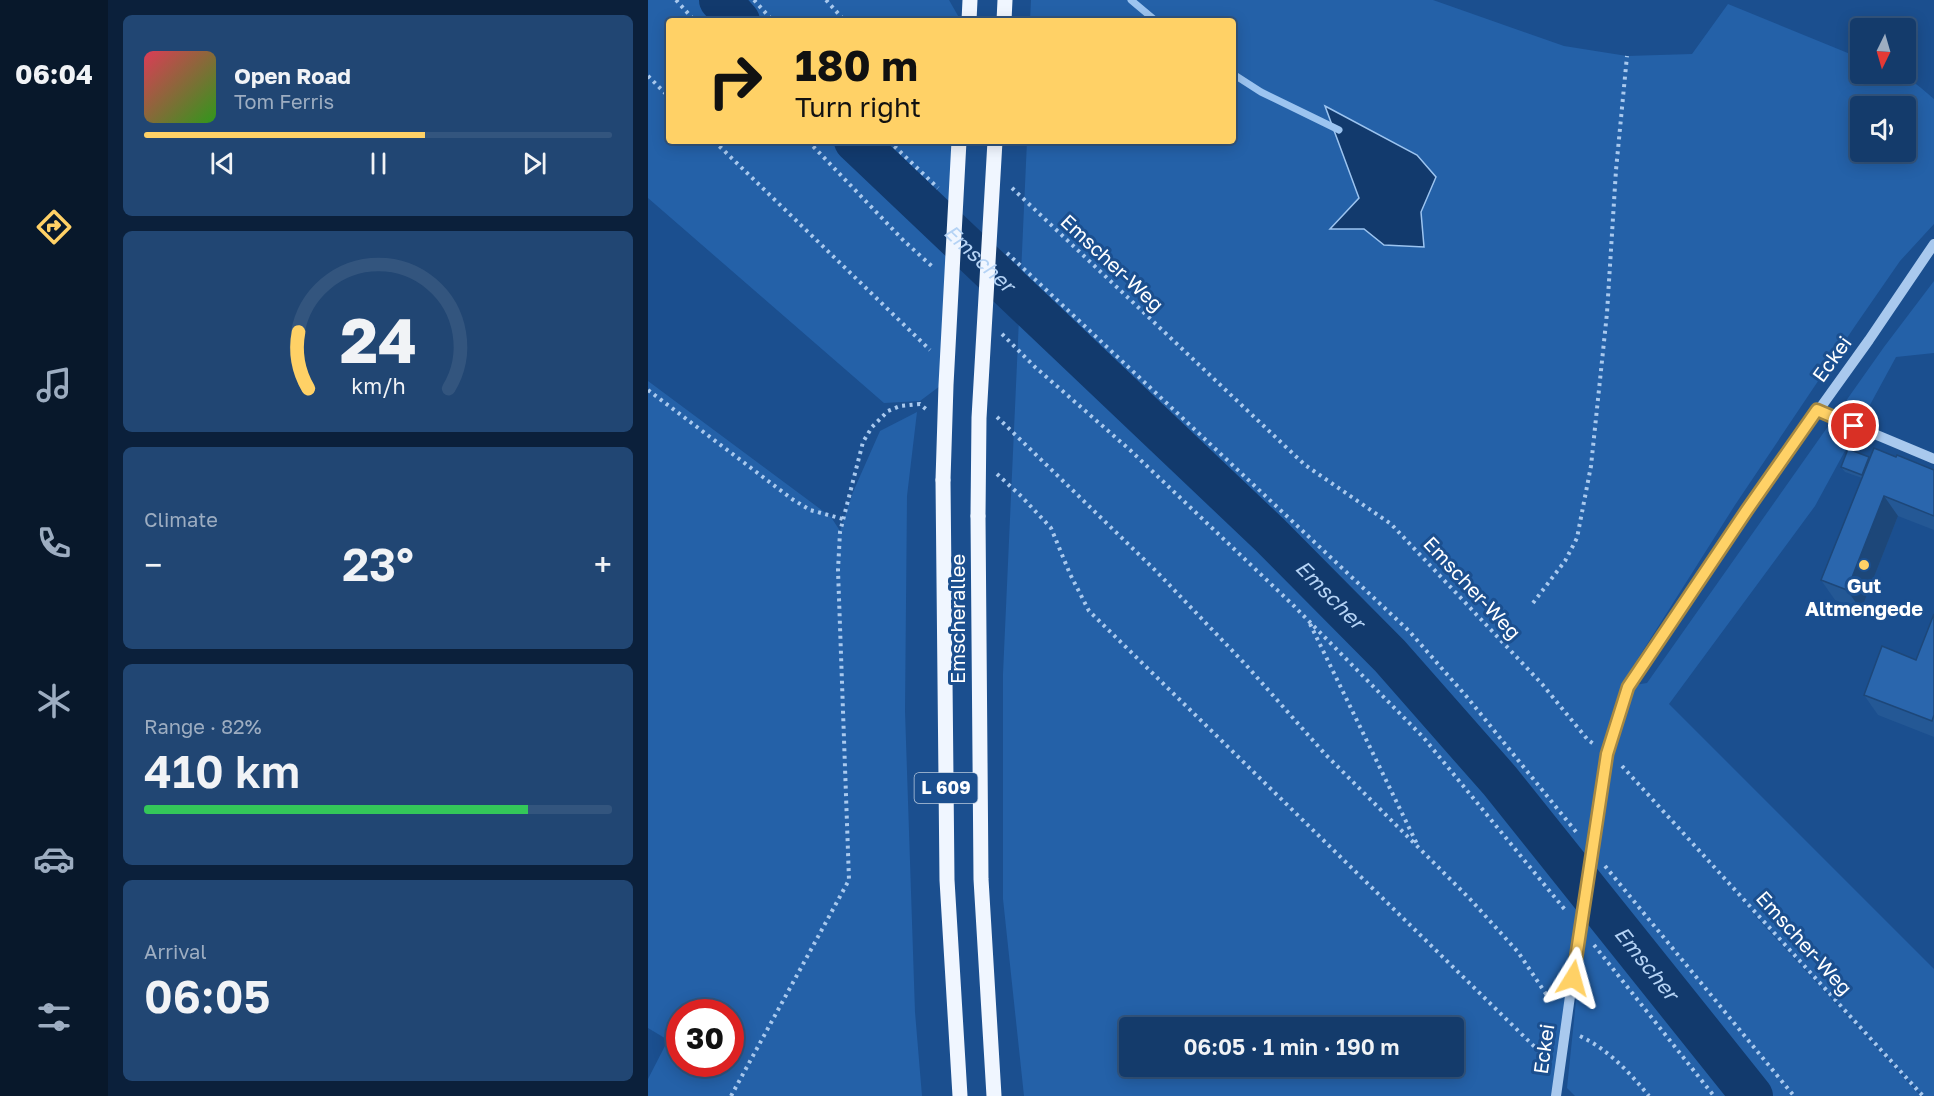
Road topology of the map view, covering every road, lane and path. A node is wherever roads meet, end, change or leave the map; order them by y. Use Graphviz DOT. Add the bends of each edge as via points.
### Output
graph roads {
  1 [pos="676,0"];
  2 [pos="754,0"];
  3 [pos="826,0"];
  4 [pos="1005,0"];
  5 [pos="691,18"];
  6 [pos="770,18"];
  7 [pos="841,18"];
  8 [pos="1004,18"];
  9 [pos="1627,56"];
  10 [pos="648,76"];
  11 [pos="666,94"];
  12 [pos="717,144"];
  13 [pos="811,144"];
  14 [pos="892,144"];
  15 [pos="959,144"];
  16 [pos="995,144"];
  17 [pos="1003,181"];
  18 [pos="940,190"];
  19 [pos="1934,244"];
  20 [pos="1001,247"];
  21 [pos="938,271"];
  22 [pos="994,327"];
  23 [pos="935,355"];
  24 [pos="648,390"];
  25 [pos="1817,410"];
  26 [pos="928,411"];
  27 [pos="991,411"];
  28 [pos="1934,459"];
  29 [pos="996,474"];
  30 [pos="843,519"];
  31 [pos="1533,603"];
  32 [pos="1308,620"];
  33 [pos="1607,754"];
  34 [pos="1582,840"];
  35 [pos="1419,849"];
  36 [pos="1597,858"];
  37 [pos="1573,919"];
  38 [pos="1583,934"];
  39 [pos="1566,1028"];
  40 [pos="1559,1072"];
  41 [pos="731,1096"];
  42 [pos="960,1096"];
  43 [pos="994,1096"];
  44 [pos="1556,1096"];
  45 [pos="1649,1096"];
  46 [pos="1714,1096"];
  47 [pos="1794,1096"];
  48 [pos="1923,1096"];
  1 -- 5 [label="path"];
  2 -- 6 [label="path"];
  3 -- 7 [label="path"];
  4 -- 8 [label="main road"];
  9 -- 31 [label="path" via="1591,466 1577,538"];
  10 -- 11 [label="path"];
  12 -- 23 [label="path"];
  13 -- 21 [label="path"];
  14 -- 18 [label="path"];
  15 -- 42 [label="main road, Emscherallee / L 609, bridge" via="943,480 947,880"];
  16 -- 43 [label="main road, Emscherallee / L 609, bridge" via="979,418 978,516 981,879"];
  17 -- 33 [label="path, Emscher-Weg" via="1305,465 1391,524 1542,684 1588,740"];
  19 -- 25 [label="street, Eckei"];
  20 -- 34 [label="path" via="1409,631"];
  22 -- 32 [label="path"];
  24 -- 30 [label="path" via="792,499 810,510"];
  25 -- 28 [label="street"];
  25 -- 33 [label="street, Eckei" via="1628,687"];
  26 -- 30 [label="path" via="920,404 900,406 881,416 872,427 863,442"];
  27 -- 35 [label="path" via="1156,571 1324,754"];
  29 -- 40 [label="path" via="1051,528 1089,611"];
  30 -- 41 [label="path" via="838,570 849,880"];
  32 -- 35 [label="path"];
  32 -- 37 [label="path" via="1423,737"];
  33 -- 38 [label="street, Eckei, bridge"];
  33 -- 48 [label="path, Emscher-Weg" via="1644,789"];
  35 -- 39 [label="path" via="1518,952"];
  36 -- 47 [label="path"];
  38 -- 39 [label="street, Eckei"];
  38 -- 46 [label="path"];
  39 -- 40 [label="street, Eckei"];
  39 -- 45 [label="path" via="1606,1051"];
  40 -- 44 [label="street, Eckei"];
}
